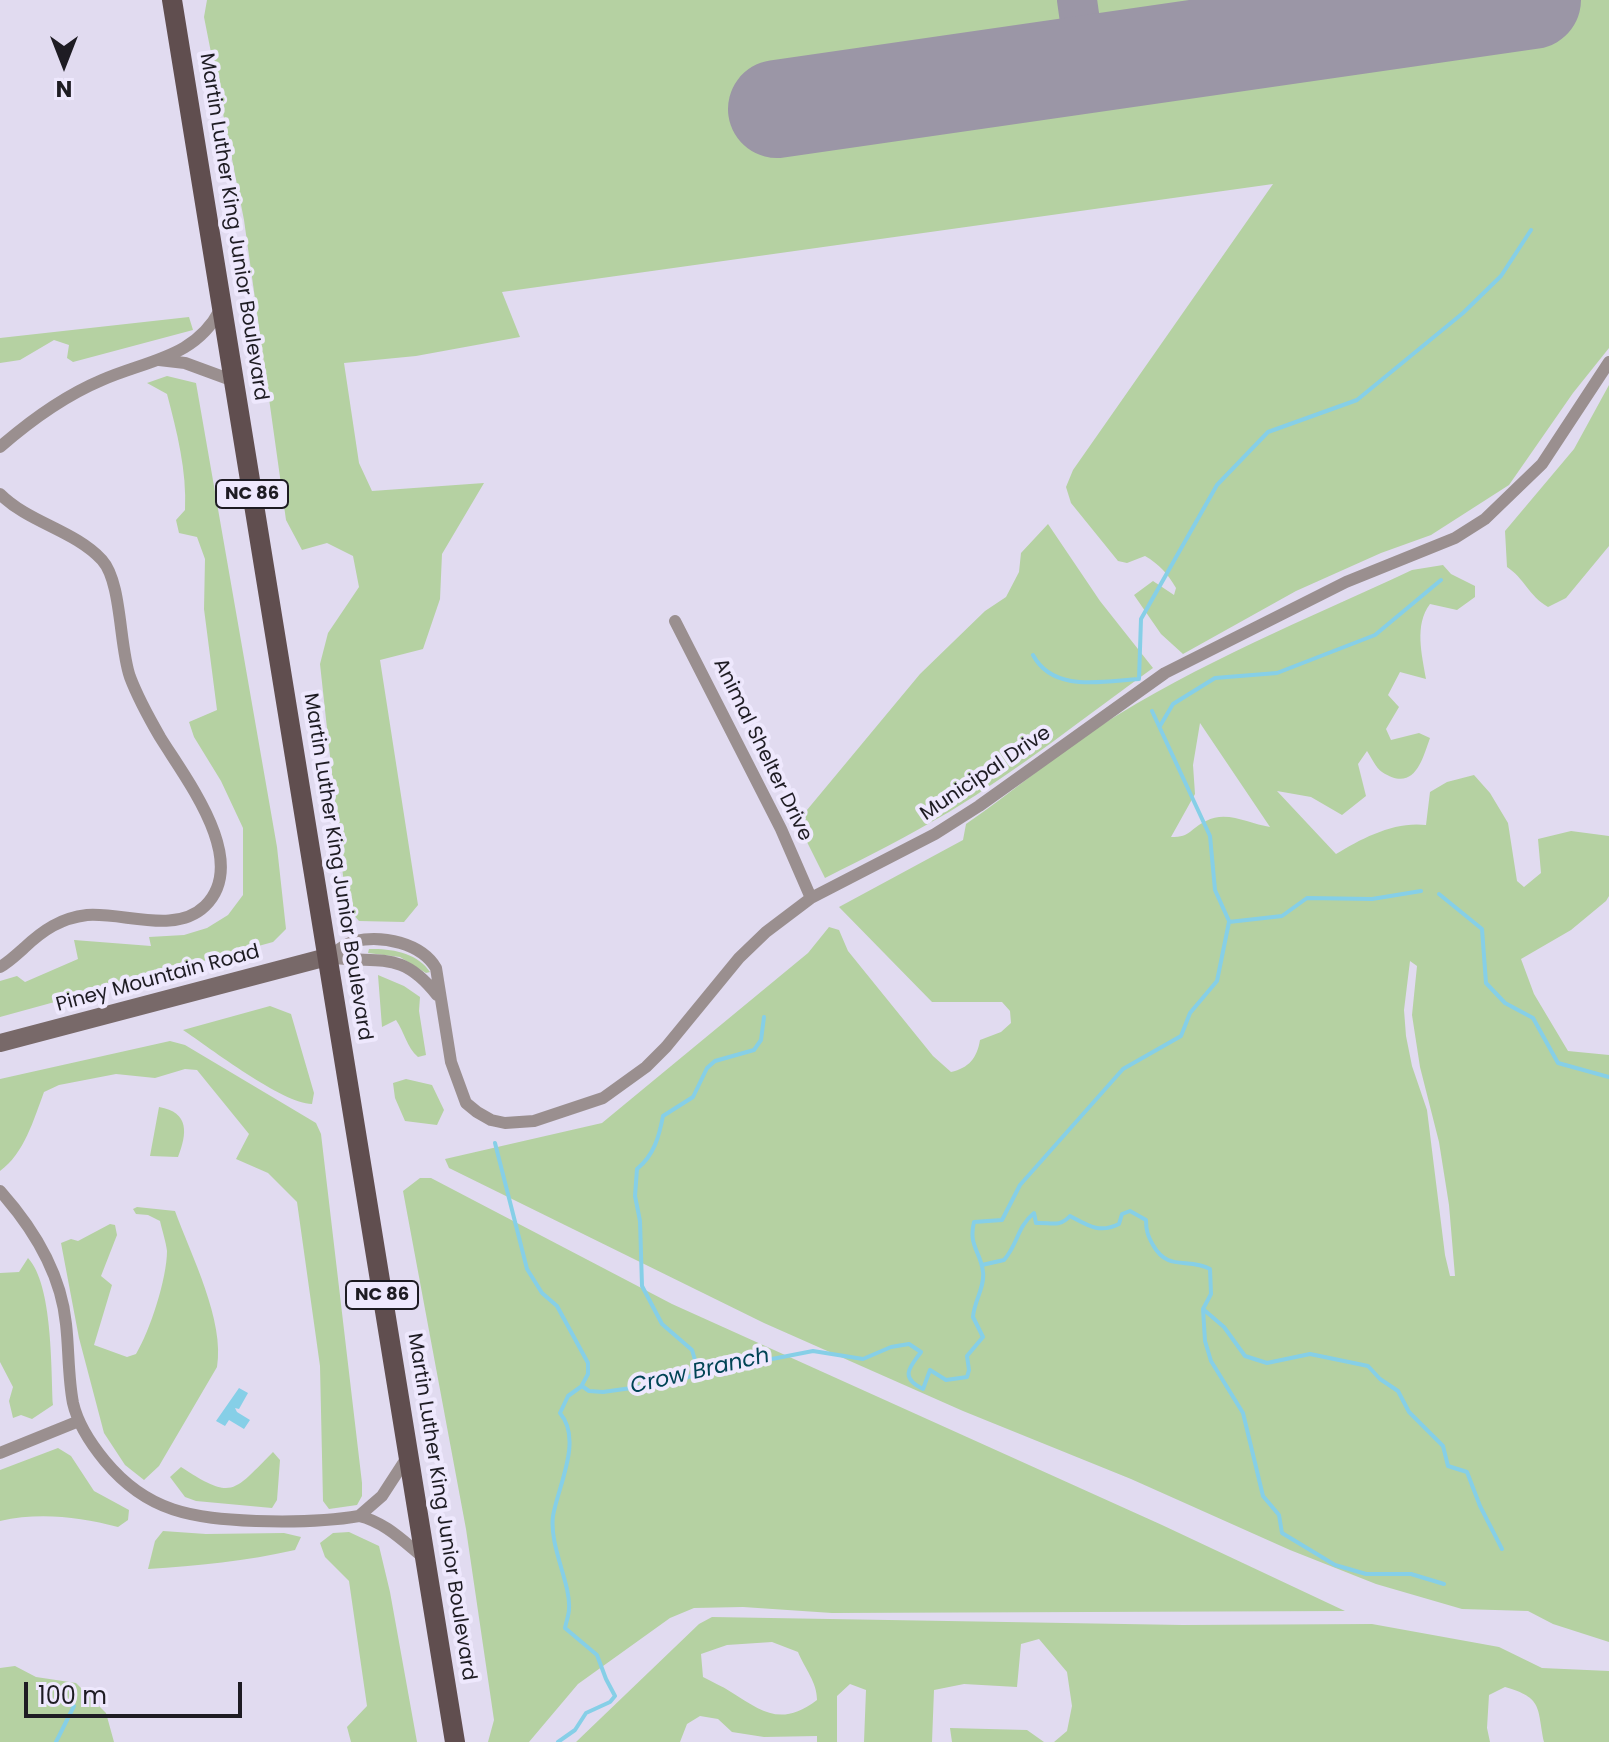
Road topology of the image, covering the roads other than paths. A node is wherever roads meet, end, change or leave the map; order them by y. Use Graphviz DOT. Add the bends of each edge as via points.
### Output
graph roads {
  1 [pos="172,0"];
  2 [pos="222,307"];
  3 [pos="159,360"];
  4 [pos="1609,362"];
  5 [pos="234,381"];
  6 [pos="0,447"];
  7 [pos="0,494"];
  8 [pos="675,621"];
  9 [pos="811,898"];
  10 [pos="327,957"];
  11 [pos="0,967"];
  12 [pos="439,997"];
  13 [pos="0,1043"];
  14 [pos="0,1191"];
  15 [pos="79,1421"];
  16 [pos="0,1453"];
  17 [pos="408,1456"];
  18 [pos="359,1516"];
  19 [pos="425,1559"];
  20 [pos="455,1742"];
  1 -- 2 [label="main road, Martin Luther King Junior Boulevard / NC 86"];
  2 -- 3 [label="street" via="210,329"];
  2 -- 5 [label="main road, Martin Luther King Junior Boulevard / NC 86"];
  3 -- 5 [label="street" via="185,363"];
  3 -- 6 [label="street" via="75,393"];
  4 -- 9 [label="street, Municipal Drive" via="1542,464 1485,519 1455,538 1346,582 1165,673 935,834"];
  5 -- 10 [label="main road, Martin Luther King Junior Boulevard / NC 86"];
  7 -- 11 [label="street" via="103,561 112,580 130,676 208,814 221,868 217,889 187,918 71,918 44,930"];
  8 -- 9 [label="street, Animal Shelter Drive"];
  9 -- 12 [label="street, Municipal Drive" via="739,958 646,1067 603,1098 534,1121 491,1120 466,1103 451,1062"];
  10 -- 12 [label="street" via="397,962 423,977"];
  10 -- 12 [label="street, Municipal Drive" via="353,941 400,943 431,960"];
  10 -- 13 [label="street, Piney Mountain Road"];
  10 -- 17 [label="main road, Martin Luther King Junior Boulevard / NC 86"];
  14 -- 15 [label="street" via="37,1240 59,1291"];
  15 -- 16 [label="street"];
  15 -- 18 [label="street" via="115,1473 171,1510 211,1519 265,1521"];
  17 -- 18 [label="street" via="382,1496"];
  17 -- 19 [label="main road, Martin Luther King Junior Boulevard / NC 86"];
  18 -- 19 [label="street" via="387,1528"];
  19 -- 20 [label="main road, Martin Luther King Junior Boulevard / NC 86"];
}
